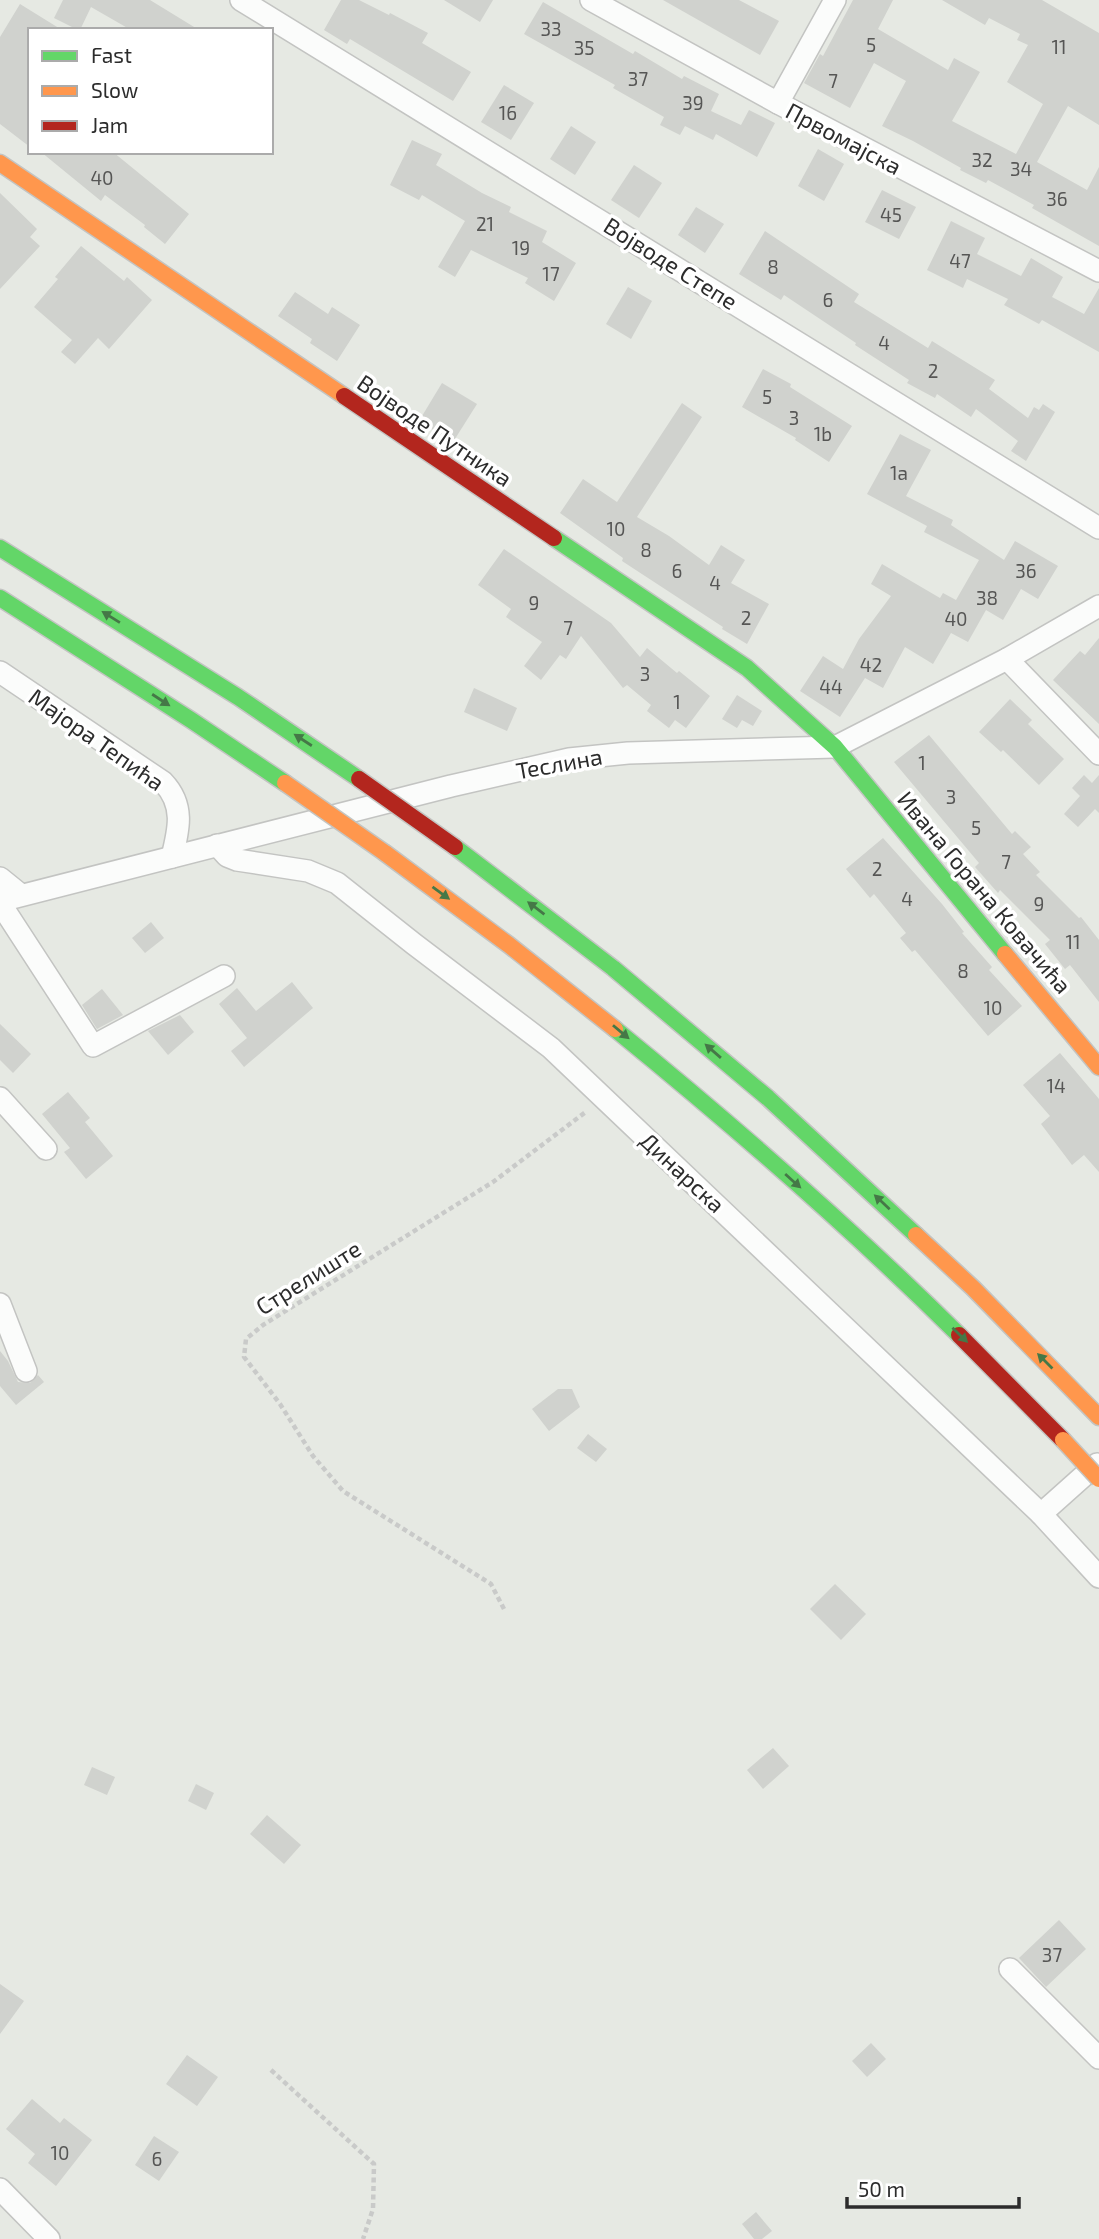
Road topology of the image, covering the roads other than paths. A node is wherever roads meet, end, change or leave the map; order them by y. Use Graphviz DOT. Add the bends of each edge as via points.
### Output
graph roads {
  1 [pos="241,0"];
  2 [pos="591,0"];
  3 [pos="835,0"];
  4 [pos="778,103"];
  5 [pos="0,163"];
  6 [pos="1099,271"];
  7 [pos="1099,528"];
  8 [pos="0,548"];
  9 [pos="0,598"];
  10 [pos="1099,606"];
  11 [pos="1007,659"];
  12 [pos="0,672"];
  13 [pos="835,747"];
  14 [pos="1099,754"];
  15 [pos="217,845"];
  16 [pos="172,857"];
  17 [pos="0,878"];
  18 [pos="21,895"];
  19 [pos="0,902"];
  20 [pos="225,976"];
  21 [pos="1099,1067"];
  22 [pos="0,1098"];
  23 [pos="46,1149"];
  24 [pos="0,1304"];
  25 [pos="26,1371"];
  26 [pos="1096,1413"];
  27 [pos="1099,1462"];
  28 [pos="1099,1479"];
  29 [pos="1041,1514"];
  30 [pos="1099,1577"];
  31 [pos="1010,1969"];
  32 [pos="1099,2058"];
  33 [pos="0,2189"];
  34 [pos="49,2239"];
  1 -- 7 [label="street, Војводе Степе"];
  2 -- 4 [label="street, Првомајска"];
  3 -- 4 [label="street"];
  4 -- 6 [label="street, Првомајска"];
  5 -- 13 [label="main road, Војводе Путника" via="747,668"];
  26 -- 8 [label="main road, one-way, bridge" via="859,1181 613,968 339,763"];
  9 -- 28 [label="main road, one-way, bridge" via="285,783 562,985 863,1243 965,1340"];
  10 -- 11 [label="street, Теслина"];
  11 -- 13 [label="street, Теслина"];
  11 -- 14 [label="street"];
  12 -- 16 [label="street, Мајора Тепића" via="173,792 179,814"];
  13 -- 15 [label="street, Теслина" via="628,753 569,760"];
  13 -- 21 [label="main road, Ивана Горана Ковачића"];
  15 -- 16 [label="street, Теслина"];
  15 -- 29 [label="street, Динарска" via="237,860 308,871 337,883 551,1048"];
  16 -- 18 [label="street, Теслина"];
  17 -- 18 [label="street"];
  18 -- 19 [label="street, Теслина"];
  19 -- 20 [label="street" via="93,1046"];
  22 -- 23 [label="street"];
  24 -- 25 [label="street"];
  27 -- 29 [label="street"];
  29 -- 30 [label="street, Динарска"];
  31 -- 32 [label="street"];
  33 -- 34 [label="street"];
}
